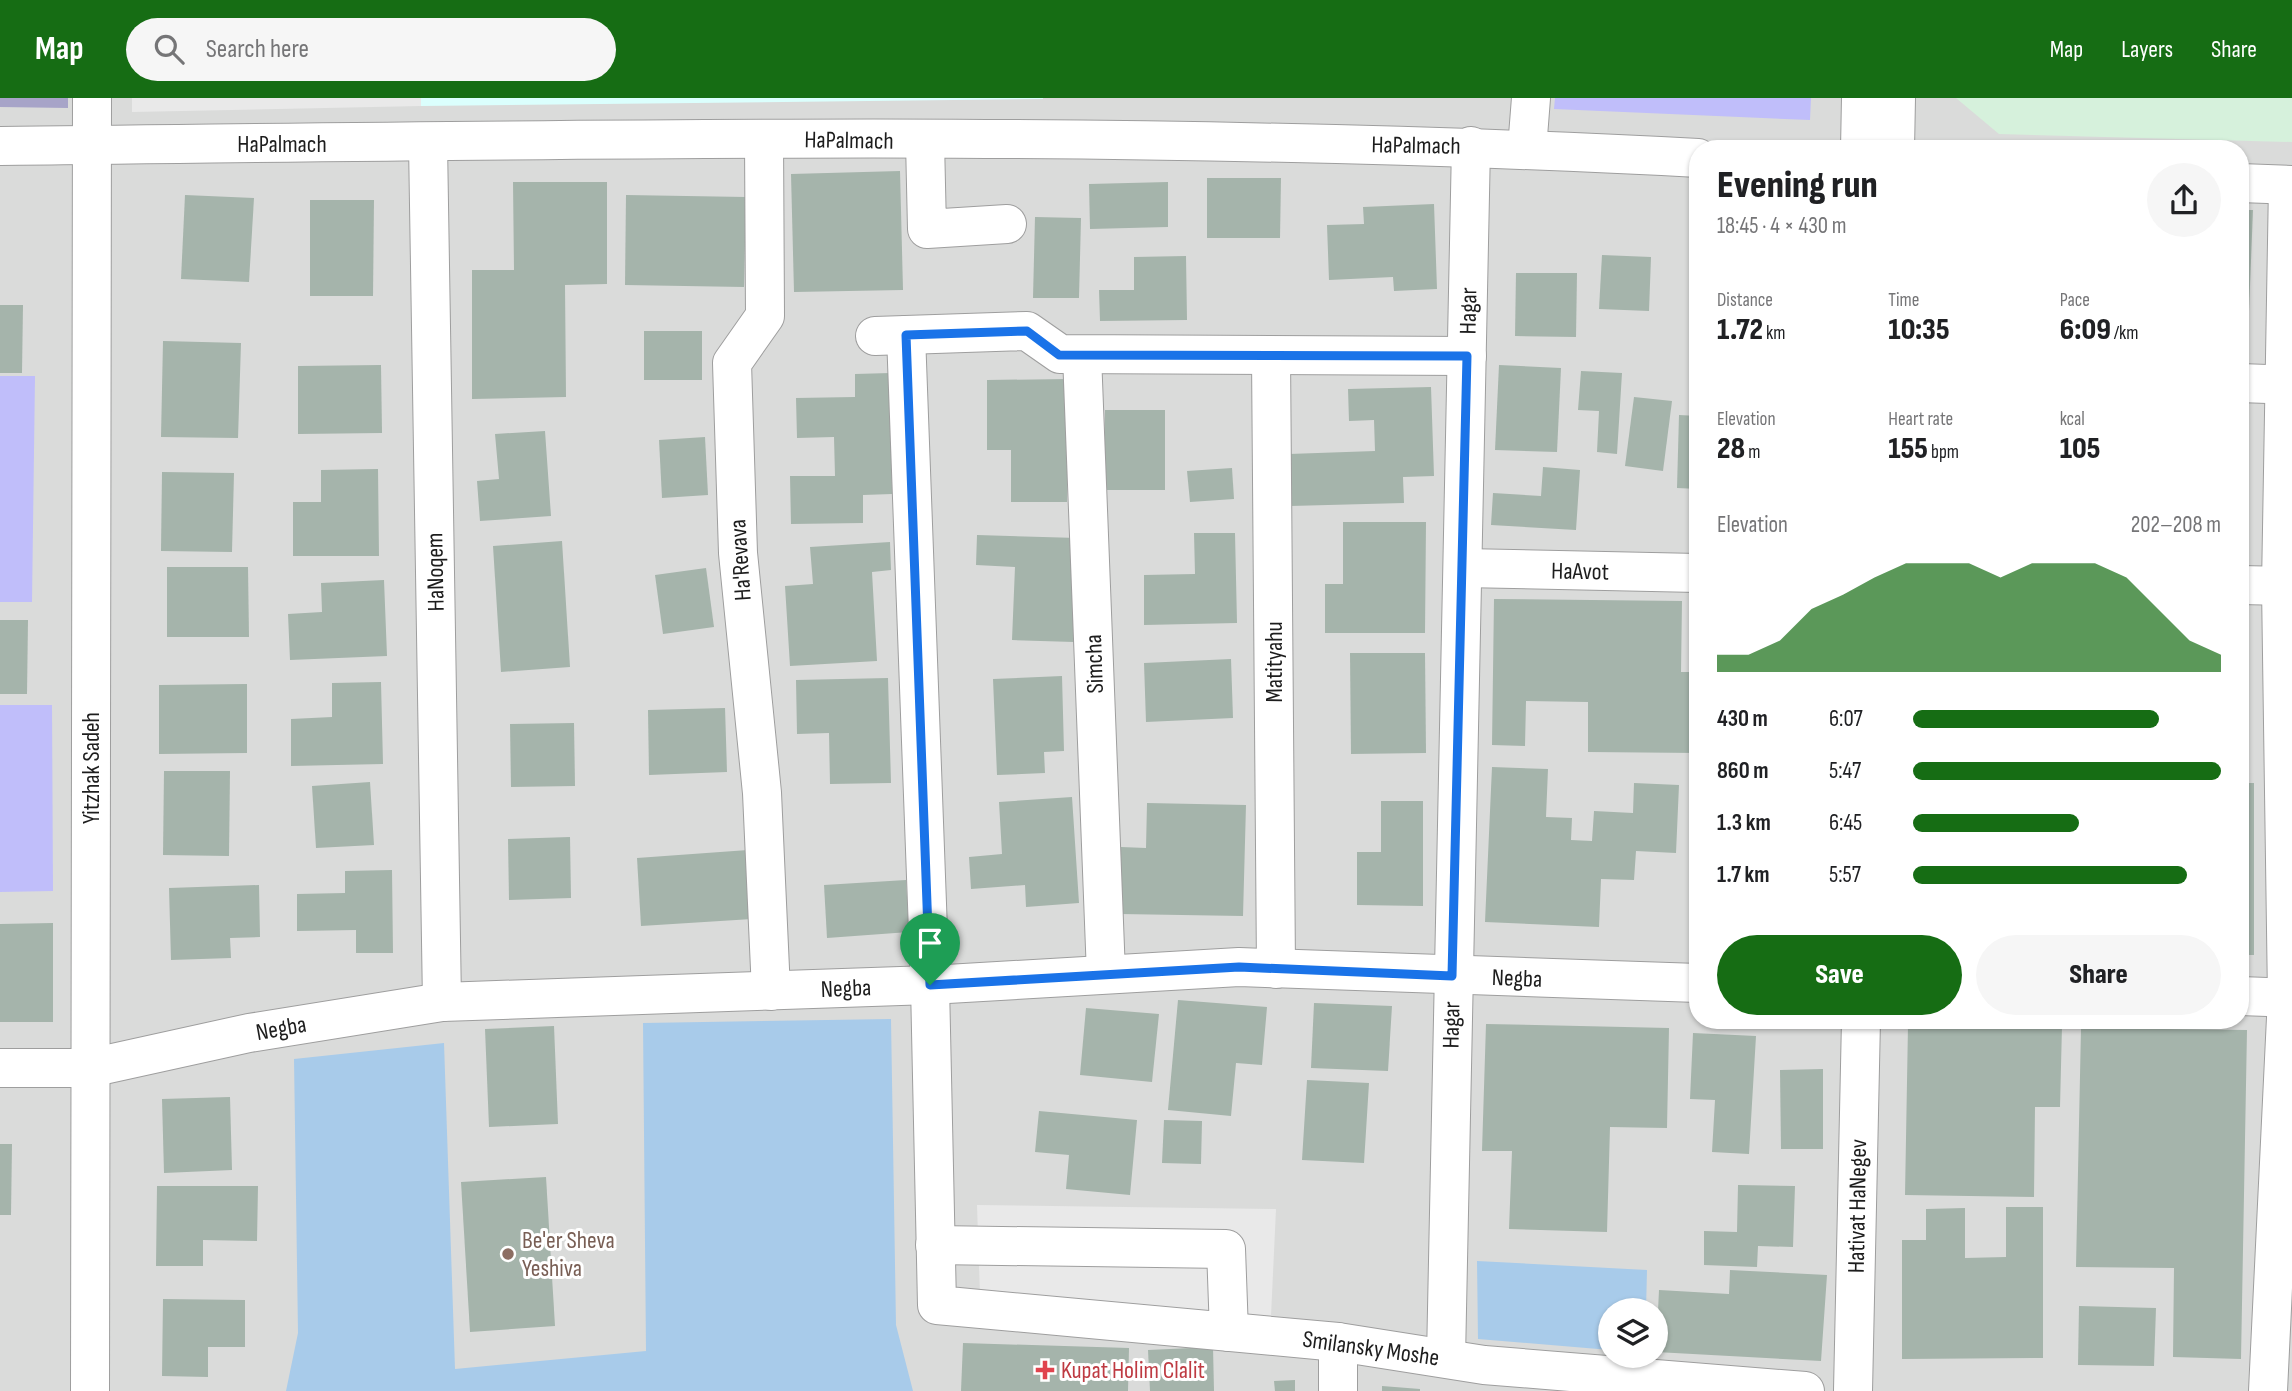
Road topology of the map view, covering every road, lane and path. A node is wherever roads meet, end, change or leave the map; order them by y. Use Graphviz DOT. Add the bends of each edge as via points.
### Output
graph roads {
  1 [pos="92,98"];
  2 [pos="1531,98"];
  3 [pos="1861,98"];
  4 [pos="1896,98"];
  5 [pos="764,139"];
  6 [pos="1860,140"];
  7 [pos="1895,140"];
  8 [pos="925,141"];
  9 [pos="428,143"];
  10 [pos="91,145"];
  11 [pos="0,146"];
  12 [pos="1471,146"];
  13 [pos="1527,149"];
  14 [pos="1689,158"];
  15 [pos="2249,183"];
  16 [pos="2290,185"];
  17 [pos="1007,224"];
  18 [pos="1082,355"];
  19 [pos="1271,356"];
  20 [pos="1467,356"];
  21 [pos="2249,383"];
  22 [pos="2288,385"];
  23 [pos="1463,568"];
  24 [pos="1689,573"];
  25 [pos="2249,585"];
  26 [pos="2286,586"];
  27 [pos="1276,969"];
  28 [pos="1106,974"];
  29 [pos="1452,976"];
  30 [pos="1689,984"];
  31 [pos="930,985"];
  32 [pos="771,991"];
  33 [pos="2249,996"];
  34 [pos="2289,998"];
  35 [pos="442,1002"];
  36 [pos="1861,1029"];
  37 [pos="0,1068"];
  38 [pos="90,1068"];
  39 [pos="936,1245"];
  40 [pos="1229,1332"];
  41 [pos="1338,1342"];
  42 [pos="1446,1358"];
  43 [pos="1484,1378"];
  44 [pos="1656,1385"];
  45 [pos="90,1391"];
  46 [pos="1338,1391"];
  47 [pos="1805,1391"];
  48 [pos="1853,1391"];
  49 [pos="2268,1391"];
  1 -- 10 [label="street, Yitzhak Sadeh"];
  2 -- 13 [label="street"];
  3 -- 6 [label="street"];
  4 -- 7 [label="street"];
  5 -- 8 [label="street, HaPalmach"];
  5 -- 9 [label="street, HaPalmach"];
  5 -- 32 [label="street, Ha'Revava" via="765,316 732,363 738,553 762,793"];
  8 -- 12 [label="street, HaPalmach"];
  8 -- 17 [label="street" via="927,229"];
  9 -- 10 [label="street, HaPalmach"];
  9 -- 35 [label="street, HaNoqem"];
  10 -- 11 [label="street, HaPalmach"];
  10 -- 38 [label="street, Yitzhak Sadeh"];
  12 -- 13 [label="street, HaPalmach"];
  12 -- 20 [label="street, Hagar"];
  13 -- 14 [label="street, HaPalmach"];
  15 -- 16 [label="street"];
  16 -- 22 [label="street"];
  18 -- 19 [label="street"];
  18 -- 28 [label="street, Simcha"];
  18 -- 31 [label="street" via="1059,355 1027,331 891,336"];
  19 -- 20 [label="street"];
  19 -- 27 [label="street, Matityahu"];
  20 -- 23 [label="street, Hagar"];
  21 -- 22 [label="street"];
  22 -- 26 [label="street"];
  23 -- 24 [label="street, HaAvot"];
  23 -- 29 [label="street, Hagar"];
  25 -- 26 [label="street"];
  26 -- 34 [label="street"];
  27 -- 28 [label="street, Negba"];
  27 -- 29 [label="street, Negba"];
  28 -- 31 [label="street, Negba"];
  29 -- 30 [label="street, Negba"];
  29 -- 42 [label="street, Hagar"];
  31 -- 32 [label="street, Negba"];
  31 -- 39 [label="street"];
  32 -- 35 [label="street, Negba"];
  33 -- 34 [label="street"];
  34 -- 49 [label="street"];
  35 -- 38 [label="street, Negba" via="249,1033"];
  36 -- 48 [label="street, Hativat HaNegev"];
  37 -- 38 [label="street, Negba"];
  38 -- 45 [label="street, Yitzhak Sadeh"];
  39 -- 40 [label="street, Smilansky Moshe" via="937,1305"];
  39 -- 40 [label="street" via="1226,1249"];
  40 -- 41 [label="street, Smilansky Moshe"];
  41 -- 42 [label="street, Smilansky Moshe"];
  41 -- 46 [label="street"];
  42 -- 43 [label="street, Smilansky Moshe"];
  43 -- 44 [label="street, Smilansky Moshe"];
  44 -- 47 [label="street, Smilansky Moshe"];
}
